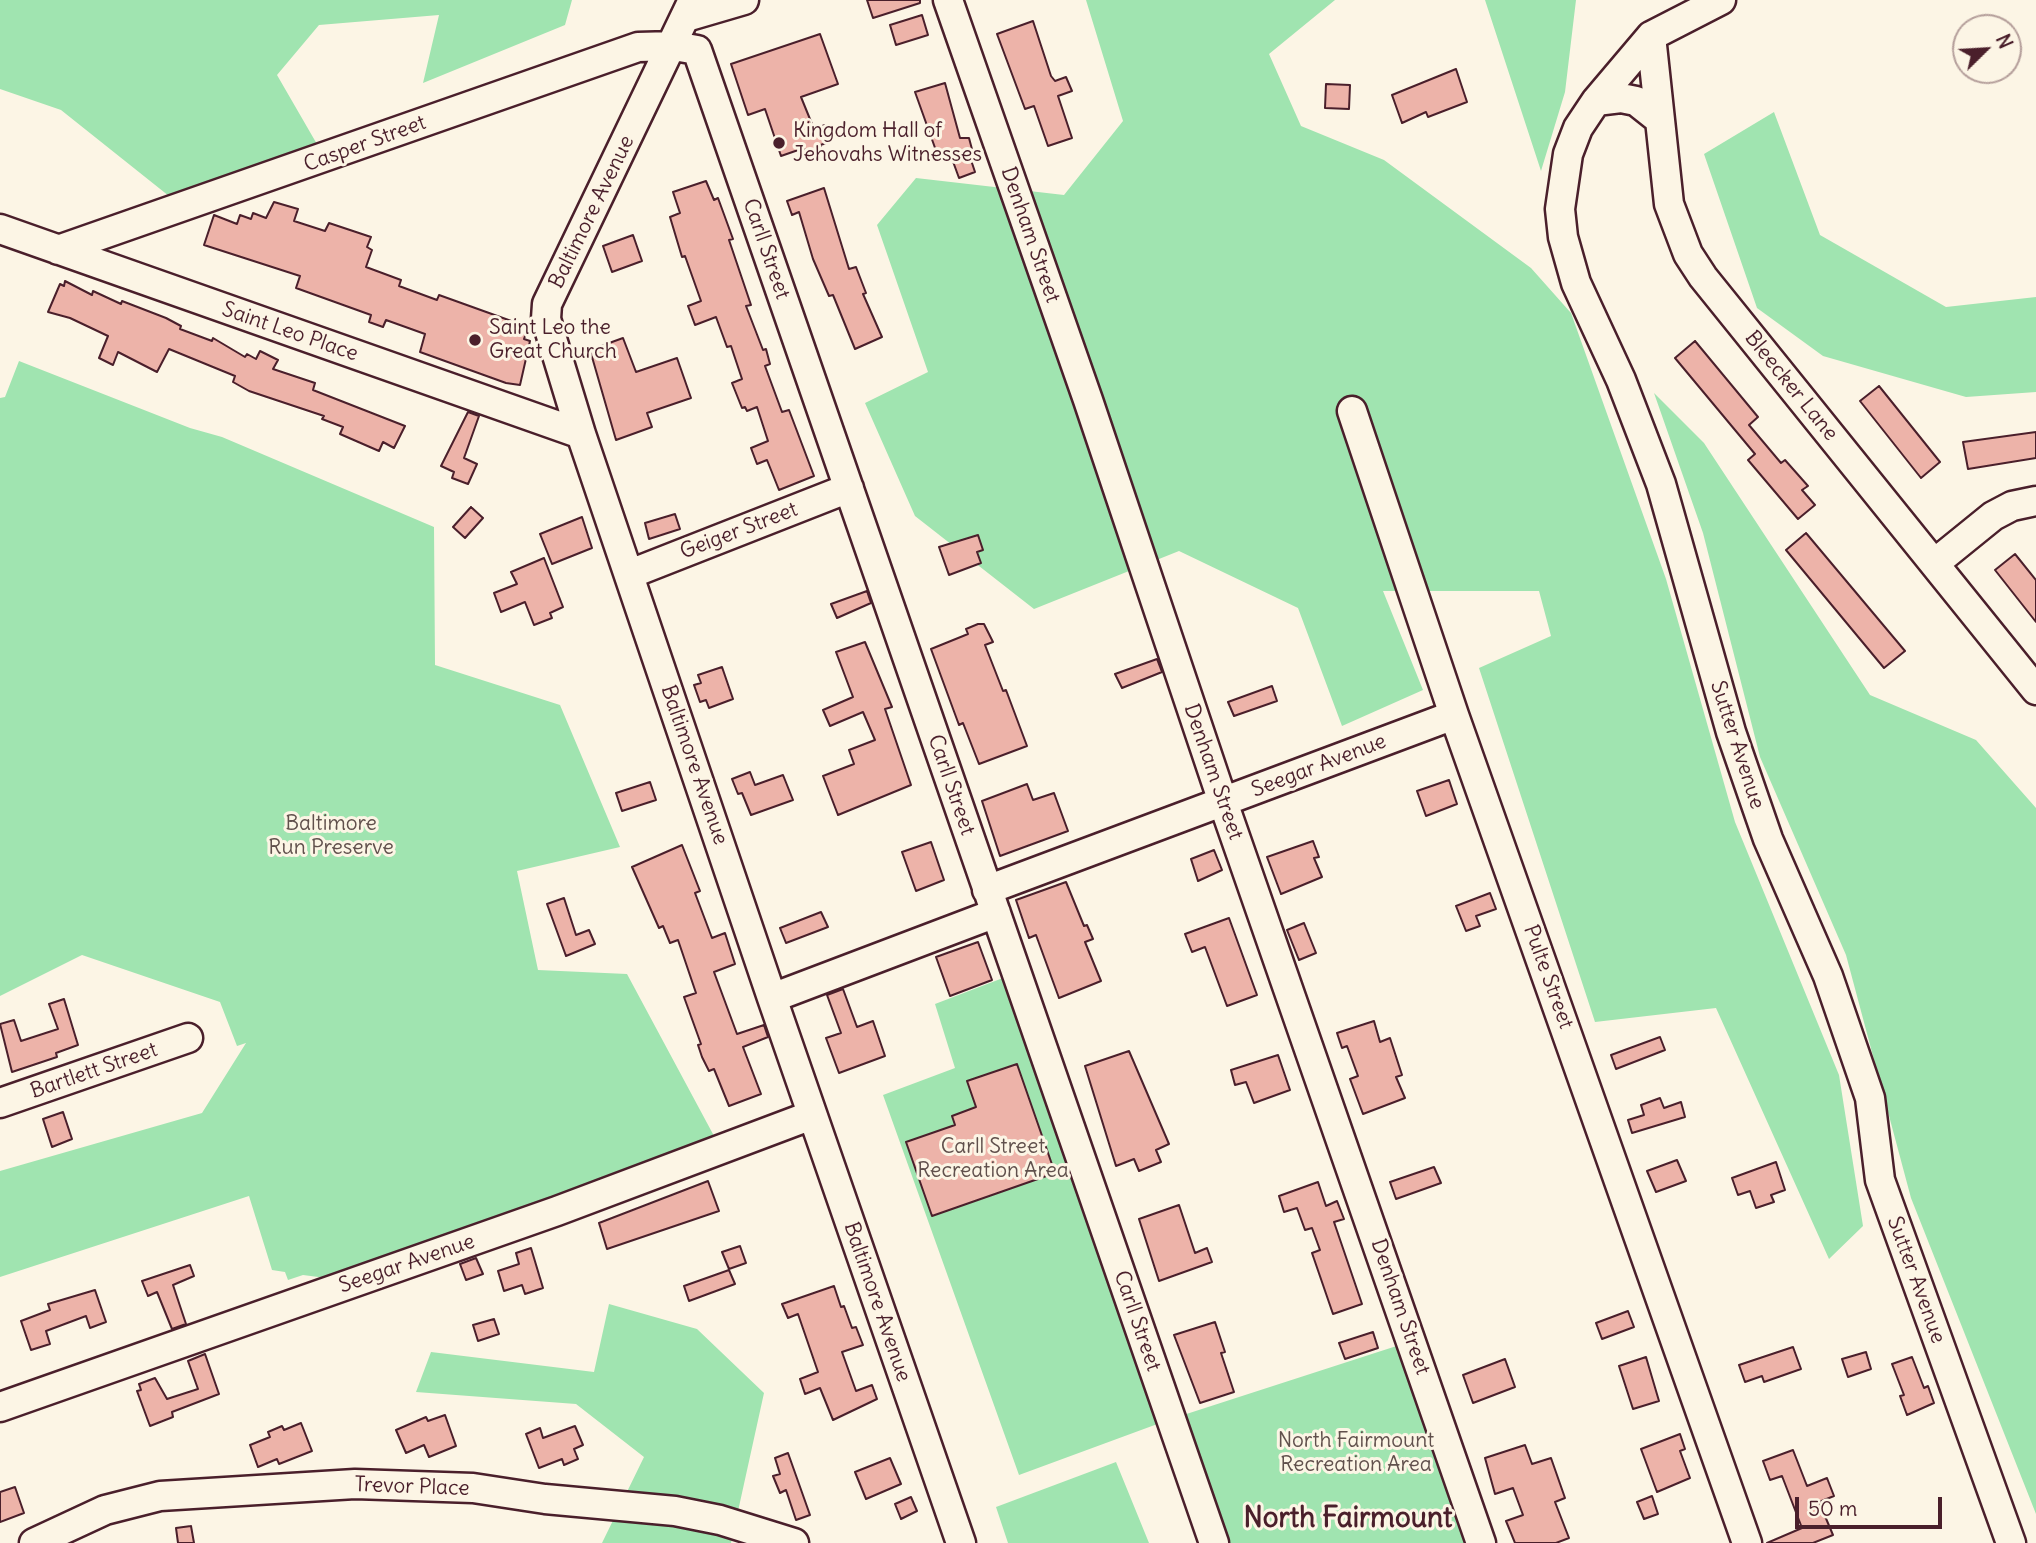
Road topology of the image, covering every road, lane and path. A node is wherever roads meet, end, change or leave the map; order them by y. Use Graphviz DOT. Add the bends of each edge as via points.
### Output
graph roads {
  1 [pos="744,0"];
  2 [pos="948,0"];
  3 [pos="1721,0"];
  4 [pos="690,8"];
  5 [pos="1651,36"];
  6 [pos="674,46"];
  7 [pos="1596,101"];
  8 [pos="1660,120"];
  9 [pos="0,229"];
  10 [pos="58,250"];
  11 [pos="1352,411"];
  12 [pos="581,434"];
  13 [pos="849,488"];
  14 [pos="2036,501"];
  15 [pos="1936,563"];
  16 [pos="630,574"];
  17 [pos="2036,690"];
  18 [pos="1454,715"];
  19 [pos="1223,802"];
  20 [pos="992,901"];
  21 [pos="772,998"];
  22 [pos="188,1038"];
  23 [pos="0,1103"];
  24 [pos="812,1115"];
  25 [pos="0,1407"];
  26 [pos="34,1543"];
  27 [pos="794,1543"];
  28 [pos="961,1543"];
  29 [pos="1214,1543"];
  30 [pos="1481,1543"];
  31 [pos="1747,1543"];
  32 [pos="2011,1543"];
  1 -- 4 [label="street"];
  2 -- 19 [label="street, Denham Street"];
  3 -- 5 [label="street, Sutter Avenue"];
  4 -- 6 [label="street, Baltimore Avenue"];
  5 -- 7 [label="street, Sutter Avenue"];
  5 -- 8 [label="street, Bleecker Lane"];
  6 -- 10 [label="street, Casper Street" via="638,47"];
  6 -- 12 [label="street, Baltimore Avenue" via="547,304 546,319"];
  6 -- 13 [label="street, Carll Street" via="697,50"];
  7 -- 8 [label="street" via="1621,97 1636,101"];
  7 -- 32 [label="street, Sutter Avenue" via="1578,128 1562,181 1563,237 1569,259 1661,484 1731,732 1768,839 1828,976 1866,1086 1880,1180"];
  8 -- 15 [label="street, Bleecker Lane" via="1669,204 1703,278"];
  9 -- 10 [label="street, Saint Leo Place"];
  10 -- 12 [label="street, Saint Leo Place"];
  11 -- 18 [label="street, Pulte Street"];
  12 -- 16 [label="street, Baltimore Avenue"];
  13 -- 16 [label="street, Geiger Street"];
  13 -- 20 [label="street, Carll Street"];
  14 -- 15 [label="street" via="1993,516"];
  15 -- 17 [label="street, Bleecker Lane"];
  16 -- 21 [label="street, Baltimore Avenue"];
  18 -- 19 [label="street, Seegar Avenue"];
  18 -- 31 [label="street, Pulte Street"];
  19 -- 20 [label="street, Seegar Avenue"];
  19 -- 30 [label="street, Denham Street"];
  20 -- 21 [label="street, Seegar Avenue"];
  20 -- 29 [label="street, Carll Street"];
  21 -- 24 [label="street, Baltimore Avenue"];
  22 -- 23 [label="street, Bartlett Street"];
  24 -- 25 [label="street, Seegar Avenue" via="557,1211"];
  24 -- 28 [label="street, Baltimore Avenue"];
  26 -- 27 [label="street, Trevor Place" via="105,1510 160,1496 367,1484 473,1488 675,1511"];
}
